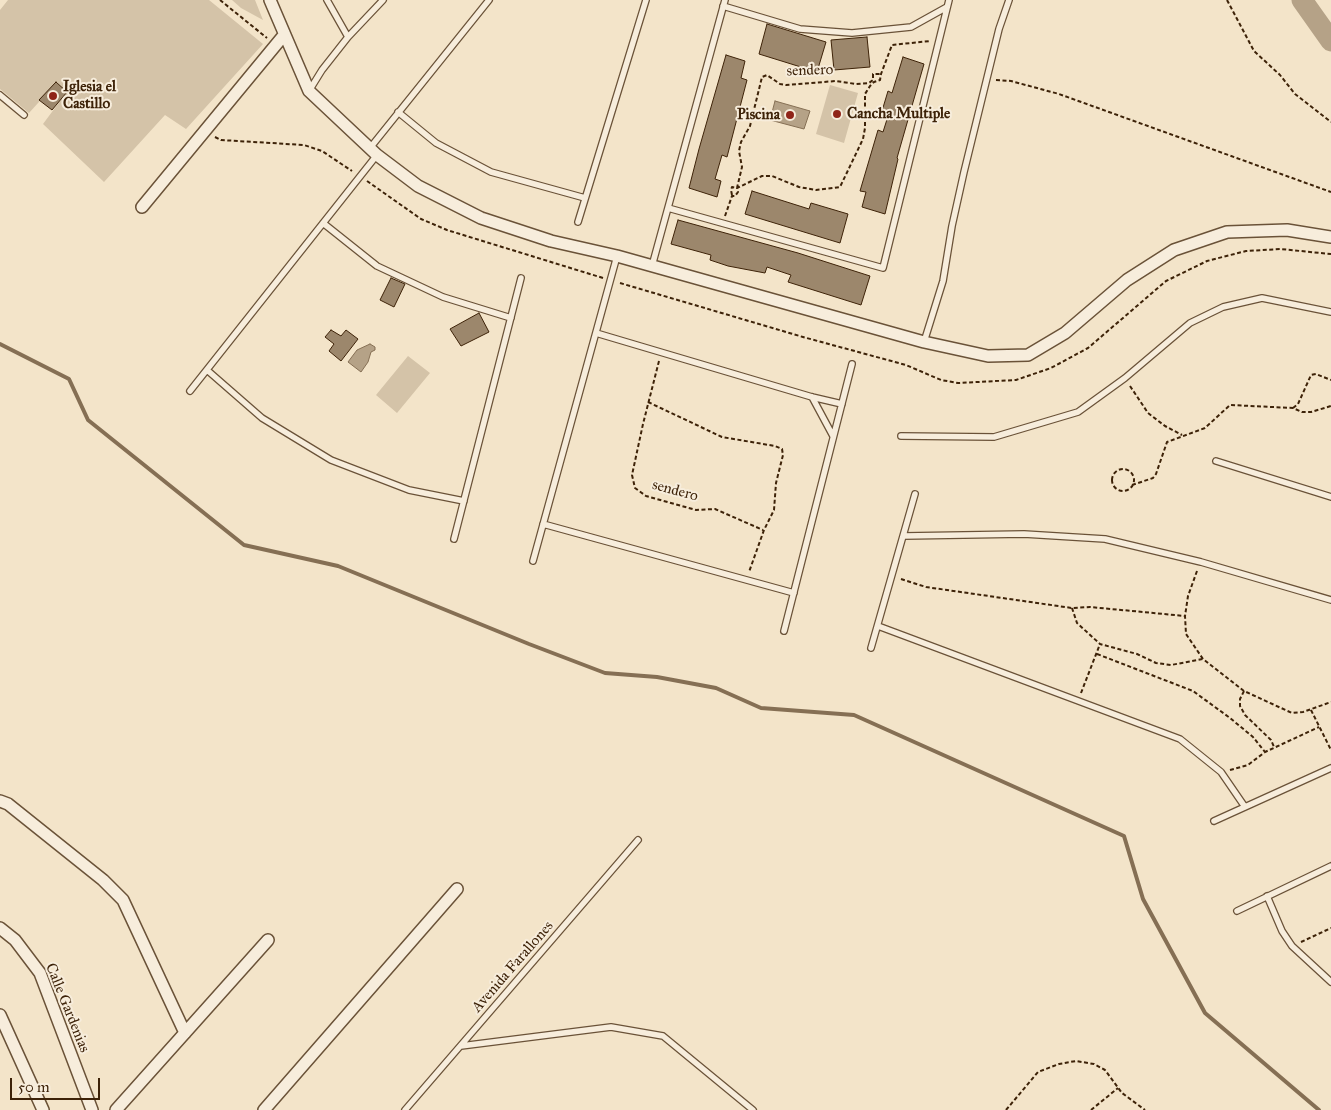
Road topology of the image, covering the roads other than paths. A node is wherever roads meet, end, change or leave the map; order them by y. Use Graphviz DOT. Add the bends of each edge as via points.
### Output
graph roads {
  1 [pos="270,0"];
  2 [pos="327,0"];
  3 [pos="383,0"];
  4 [pos="489,0"];
  5 [pos="646,0"];
  6 [pos="949,0"];
  7 [pos="1009,0"];
  8 [pos="724,3"];
  9 [pos="947,7"];
  10 [pos="284,35"];
  11 [pos="348,37"];
  12 [pos="309,91"];
  13 [pos="0,95"];
  14 [pos="398,112"];
  15 [pos="24,115"];
  16 [pos="373,152"];
  17 [pos="585,198"];
  18 [pos="142,207"];
  19 [pos="668,208"];
  20 [pos="578,222"];
  21 [pos="323,223"];
  22 [pos="1331,237"];
  23 [pos="617,256"];
  24 [pos="652,266"];
  25 [pos="521,278"];
  26 [pos="1331,312"];
  27 [pos="511,318"];
  28 [pos="596,333"];
  29 [pos="924,342"];
  30 [pos="852,364"];
  31 [pos="207,370"];
  32 [pos="190,391"];
  33 [pos="812,397"];
  34 [pos="842,404"];
  35 [pos="834,436"];
  36 [pos="901,436"];
  37 [pos="1216,461"];
  38 [pos="915,494"];
  39 [pos="1331,497"];
  40 [pos="464,501"];
  41 [pos="543,524"];
  42 [pos="904,536"];
  43 [pos="454,539"];
  44 [pos="533,561"];
  45 [pos="794,593"];
  46 [pos="1331,600"];
  47 [pos="878,626"];
  48 [pos="784,632"];
  49 [pos="871,648"];
  50 [pos="1331,768"];
  51 [pos="0,801"];
  52 [pos="1244,807"];
  53 [pos="1214,821"];
  54 [pos="638,840"];
  55 [pos="1331,866"];
  56 [pos="457,889"];
  57 [pos="1266,896"];
  58 [pos="1237,911"];
  59 [pos="0,928"];
  60 [pos="268,940"];
  61 [pos="1331,982"];
  62 [pos="0,1015"];
  63 [pos="185,1033"];
  64 [pos="461,1046"];
  65 [pos="43,1110"];
  66 [pos="92,1110"];
  67 [pos="116,1110"];
  68 [pos="264,1110"];
  69 [pos="406,1110"];
  70 [pos="753,1110"];
  1 -- 10 [label="street"];
  2 -- 11 [label="lane"];
  3 -- 11 [label="lane"];
  4 -- 14 [label="lane"];
  5 -- 17 [label="lane"];
  6 -- 9 [label="lane"];
  7 -- 29 [label="lane" via="986,80 952,226 943,281"];
  8 -- 9 [label="lane" via="800,29 852,33 911,26"];
  8 -- 19 [label="lane"];
  9 -- 19 [label="lane" via="883,268"];
  10 -- 12 [label="street"];
  10 -- 18 [label="street"];
  11 -- 12 [label="lane"];
  12 -- 16 [label="street"];
  13 -- 15 [label="lane"];
  14 -- 16 [label="lane"];
  14 -- 17 [label="lane" via="436,143 491,172"];
  16 -- 21 [label="lane" via="360,177"];
  16 -- 23 [label="street" via="418,186 481,218 551,241"];
  17 -- 20 [label="lane"];
  19 -- 24 [label="lane"];
  21 -- 27 [label="lane" via="377,266 443,297"];
  21 -- 31 [label="lane"];
  22 -- 29 [label="street" via="1288,230 1227,232 1174,250 1127,280 1064,333 1028,355 988,356"];
  23 -- 24 [label="street"];
  23 -- 28 [label="lane"];
  24 -- 29 [label="street"];
  25 -- 27 [label="lane"];
  26 -- 36 [label="lane" via="1262,298 1223,307 1190,323 1125,378 1078,412 994,437"];
  27 -- 40 [label="lane"];
  28 -- 33 [label="lane"];
  28 -- 41 [label="lane"];
  30 -- 34 [label="lane"];
  31 -- 32 [label="lane"];
  31 -- 40 [label="lane" via="262,418 331,460 409,490"];
  33 -- 34 [label="lane"];
  33 -- 35 [label="lane"];
  34 -- 35 [label="lane"];
  35 -- 45 [label="lane"];
  37 -- 39 [label="lane"];
  38 -- 42 [label="lane"];
  40 -- 43 [label="lane"];
  41 -- 44 [label="lane"];
  41 -- 45 [label="lane"];
  42 -- 46 [label="lane" via="1024,534 1105,539 1201,562"];
  42 -- 47 [label="lane"];
  45 -- 48 [label="lane"];
  47 -- 49 [label="lane"];
  47 -- 52 [label="lane" via="1180,739 1221,772"];
  50 -- 52 [label="lane"];
  51 -- 63 [label="street" via="103,880 122,900"];
  52 -- 53 [label="lane"];
  54 -- 64 [label="lane, Avenida Farallones"];
  55 -- 57 [label="lane"];
  56 -- 68 [label="street"];
  57 -- 58 [label="lane"];
  57 -- 61 [label="lane" via="1292,946"];
  59 -- 66 [label="street, Calle Gardenias" via="15,940 40,973"];
  60 -- 63 [label="street"];
  62 -- 65 [label="street"];
  63 -- 67 [label="street"];
  64 -- 69 [label="lane, Avenida Farallones"];
  64 -- 70 [label="lane" via="611,1026 663,1036"];
}
